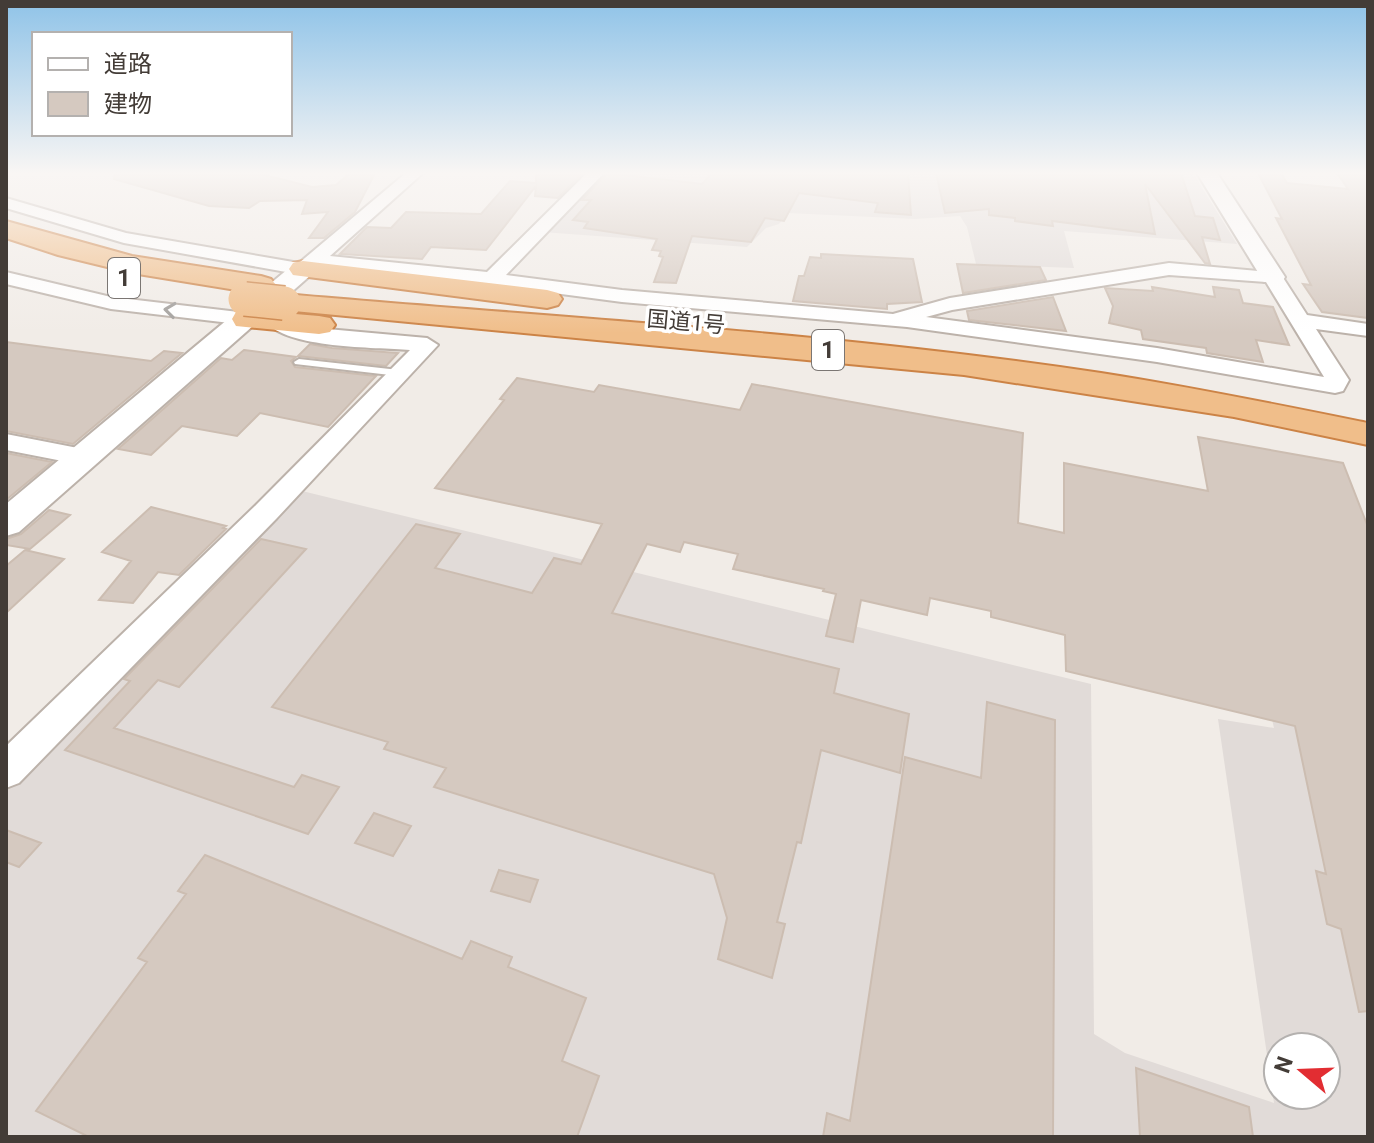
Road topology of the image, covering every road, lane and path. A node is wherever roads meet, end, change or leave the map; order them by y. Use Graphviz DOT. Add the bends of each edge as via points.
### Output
graph roads {
  1 [pos="85,226"];
  2 [pos="355,226"];
  3 [pos="543,226"];
  4 [pos="1241,226"];
  5 [pos="6,229"];
  6 [pos="6,247"];
  7 [pos="1273,277"];
  8 [pos="491,279"];
  9 [pos="11,284"];
  10 [pos="279,293"];
  11 [pos="894,320"];
  12 [pos="1300,320"];
  13 [pos="1368,330"];
  14 [pos="727,333"];
  15 [pos="299,362"];
  16 [pos="399,373"];
  17 [pos="1368,416"];
  18 [pos="1368,436"];
  19 [pos="6,442"];
  20 [pos="83,457"];
  21 [pos="6,523"];
  22 [pos="6,771"];
  1 -- 10 [label="street"];
  2 -- 10 [label="street"];
  3 -- 8 [label="street"];
  4 -- 7 [label="street"];
  5 -- 10 [label="highway, 国道1号 / 1" via="129,264"];
  6 -- 10 [label="highway, 国道1号 / 1" via="126,279"];
  7 -- 11 [label="street" via="1169,269 950,304"];
  7 -- 12 [label="street"];
  8 -- 10 [label="street"];
  8 -- 11 [label="street"];
  10 -- 9 [label="street, one-way" via="111,303"];
  10 -- 14 [label="highway, 国道1号 / 1"];
  10 -- 16 [label="street" via="300,333 427,345"];
  10 -- 20 [label="street"];
  11 -- 12 [label="street" via="1065,341 1335,386 1337,380"];
  12 -- 13 [label="street"];
  14 -- 17 [label="highway, 国道1号 / 1" via="1049,359"];
  14 -- 18 [label="highway, 国道1号 / 1" via="1051,376 1311,421"];
  15 -- 16 [label="lane"];
  16 -- 22 [label="street"];
  19 -- 20 [label="street"];
  20 -- 21 [label="street"];
}
